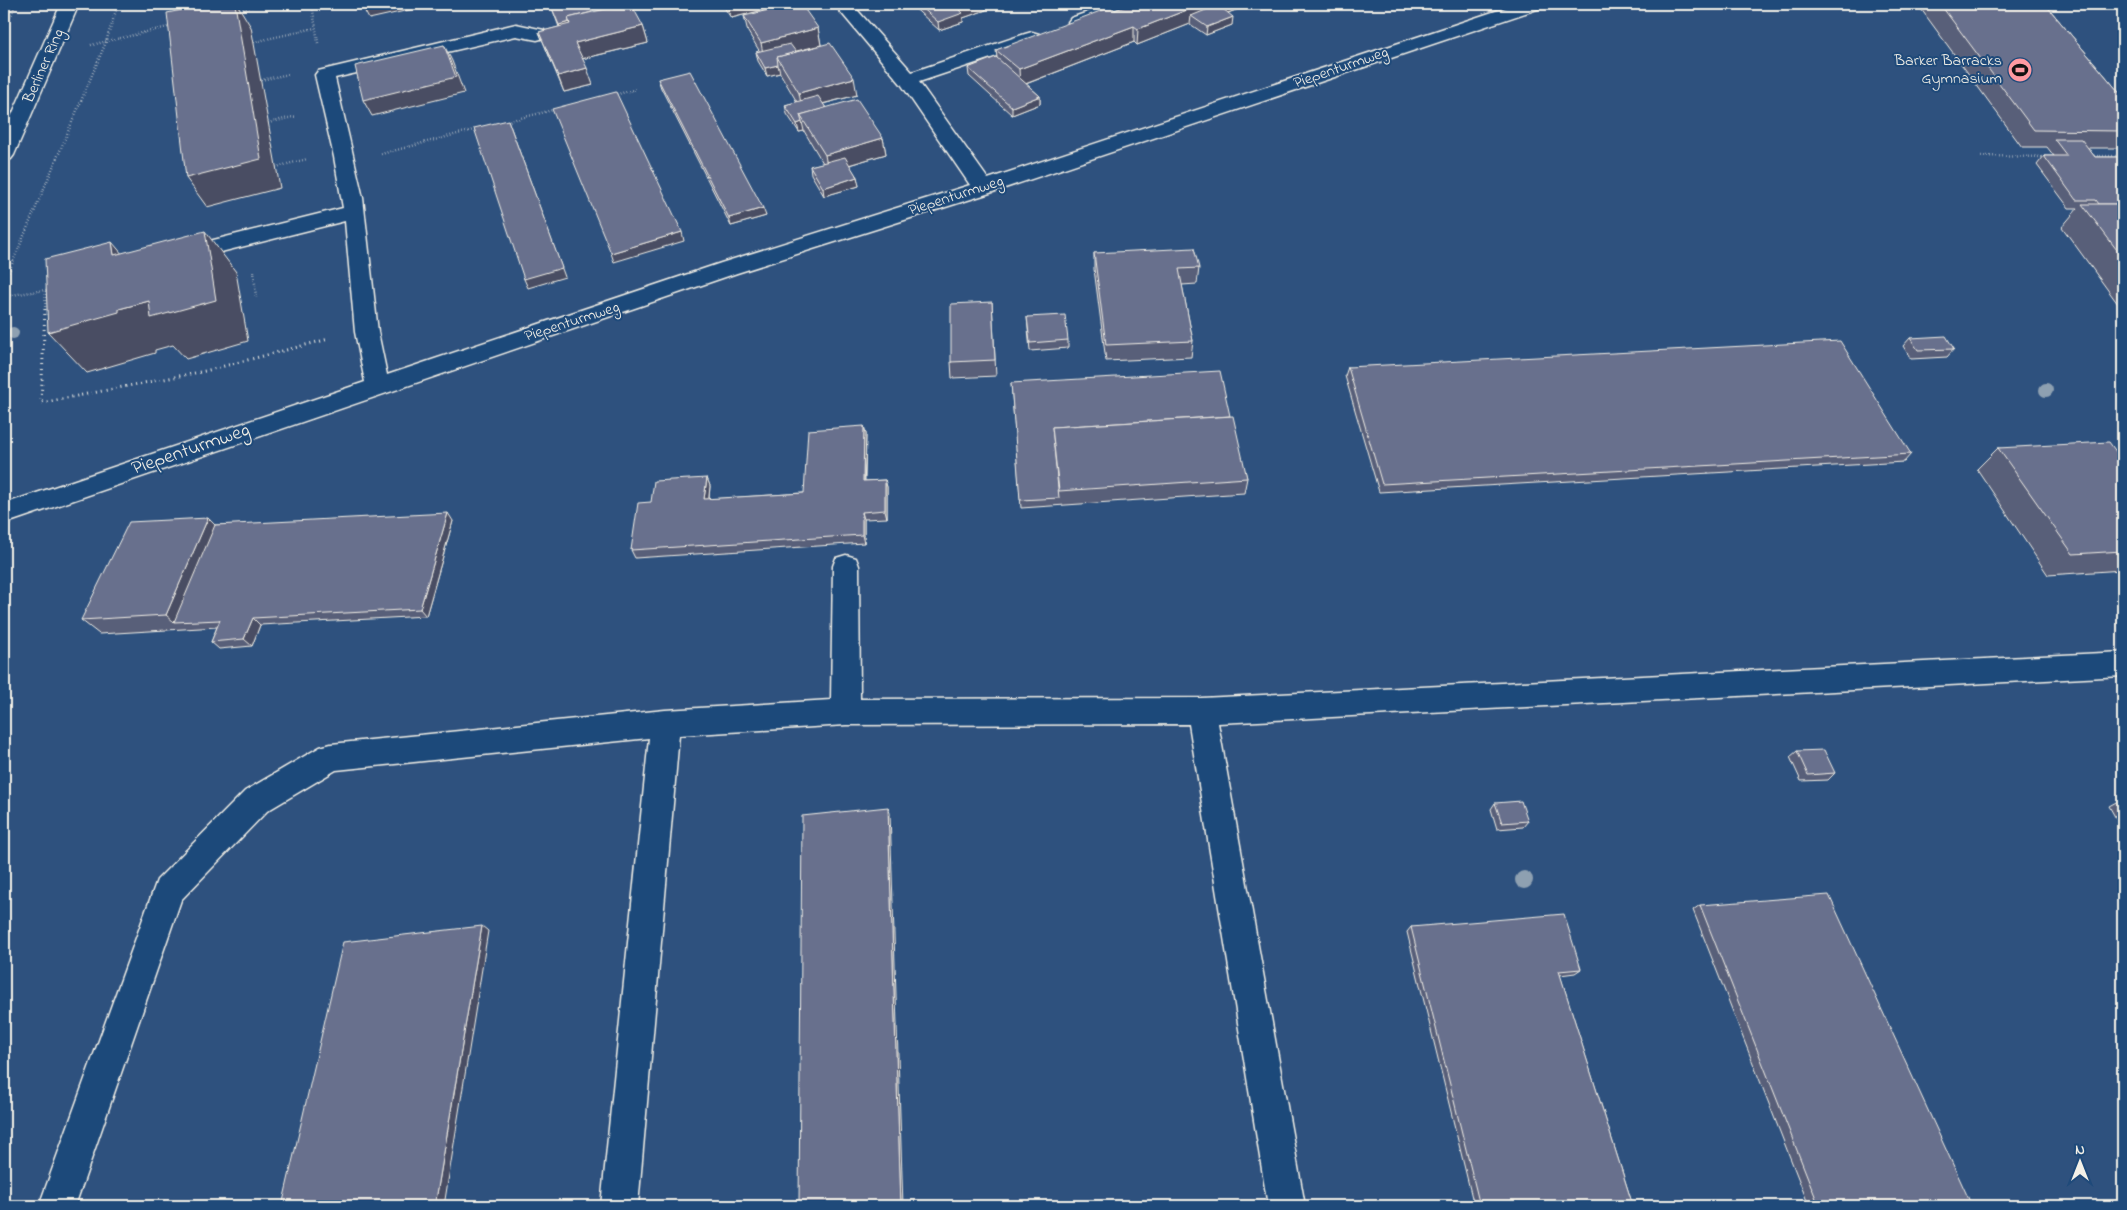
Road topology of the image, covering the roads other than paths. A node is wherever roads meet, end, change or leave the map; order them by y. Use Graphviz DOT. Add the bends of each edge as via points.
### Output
graph roads {
  1 [pos="70,4"];
  2 [pos="844,4"];
  3 [pos="1127,4"];
  4 [pos="1534,4"];
  5 [pos="1065,26"];
  6 [pos="1047,33"];
  7 [pos="537,34"];
  8 [pos="908,80"];
  9 [pos="4,155"];
  10 [pos="983,188"];
  11 [pos="354,212"];
  12 [pos="201,250"];
  13 [pos="378,386"];
  14 [pos="4,514"];
  15 [pos="846,566"];
  16 [pos="2123,664"];
  17 [pos="1201,710"];
  18 [pos="846,712"];
  19 [pos="665,723"];
  20 [pos="57,1206"];
  21 [pos="620,1206"];
  22 [pos="1287,1206"];
  1 -- 9 [label="street, Berliner Ring"];
  2 -- 8 [label="street"];
  3 -- 5 [label="street"];
  4 -- 10 [label="street, Piepenturmweg" via="1484,12"];
  6 -- 8 [label="street"];
  7 -- 11 [label="street" via="516,30 325,75 346,162"];
  8 -- 10 [label="street"];
  10 -- 13 [label="street, Piepenturmweg" via="729,268"];
  11 -- 12 [label="street"];
  11 -- 13 [label="street" via="370,359"];
  13 -- 14 [label="street, Piepenturmweg"];
  15 -- 18 [label="street"];
  16 -- 17 [label="street"];
  17 -- 18 [label="street"];
  17 -- 22 [label="street"];
  18 -- 19 [label="street"];
  19 -- 20 [label="street" via="331,757 256,801 168,891"];
  19 -- 21 [label="street"];
}
